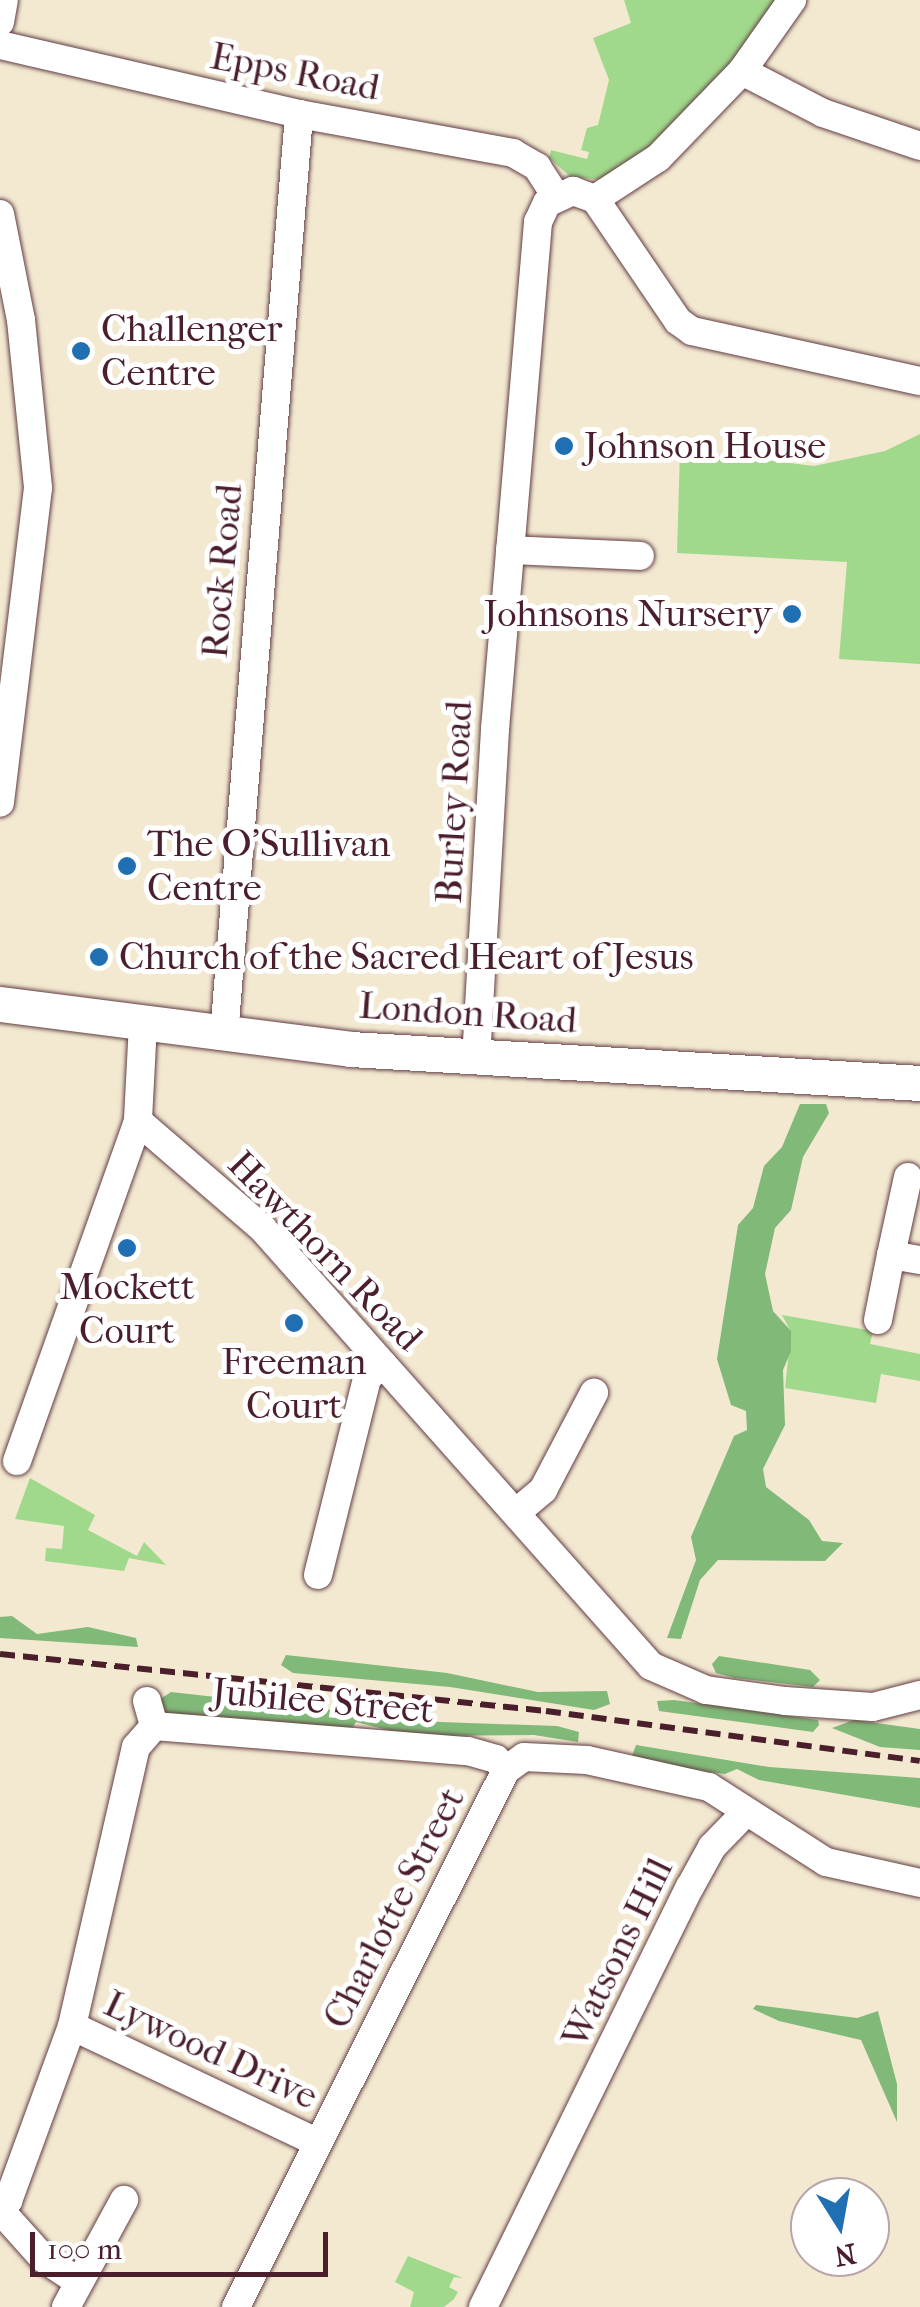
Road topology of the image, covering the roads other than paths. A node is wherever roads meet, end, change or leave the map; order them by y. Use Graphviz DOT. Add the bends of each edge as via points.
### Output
graph roads {
  1 [pos="4,0"];
  2 [pos="792,0"];
  3 [pos="0,22"];
  4 [pos="0,44"];
  5 [pos="742,71"];
  6 [pos="298,114"];
  7 [pos="920,146"];
  8 [pos="558,198"];
  9 [pos="595,198"];
  10 [pos="0,214"];
  11 [pos="11,322"];
  12 [pos="920,381"];
  13 [pos="510,550"];
  14 [pos="640,556"];
  15 [pos="5,740"];
  16 [pos="0,802"];
  17 [pos="4,1008"];
  18 [pos="142,1024"];
  19 [pos="224,1035"];
  20 [pos="476,1059"];
  21 [pos="920,1083"];
  22 [pos="138,1121"];
  23 [pos="908,1177"];
  24 [pos="892,1255"];
  25 [pos="920,1260"];
  26 [pos="878,1320"];
  27 [pos="383,1364"];
  28 [pos="594,1394"];
  29 [pos="18,1460"];
  30 [pos="518,1511"];
  31 [pos="318,1575"];
  32 [pos="920,1695"];
  33 [pos="506,1770"];
  34 [pos="744,1814"];
  35 [pos="920,1884"];
  36 [pos="72,2026"];
  37 [pos="318,2142"];
  38 [pos="124,2200"];
  39 [pos="0,2209"];
  40 [pos="72,2294"];
  41 [pos="236,2307"];
  42 [pos="483,2307"];
  1 -- 3 [label="street"];
  2 -- 5 [label="street"];
  4 -- 6 [label="street, Epps Road"];
  5 -- 7 [label="street" via="823,113"];
  5 -- 9 [label="street" via="658,158"];
  6 -- 8 [label="street, Epps Road" via="512,153 538,167"];
  6 -- 19 [label="street, Rock Road"];
  8 -- 9 [label="street" via="574,191"];
  8 -- 13 [label="street, Burley Road" via="538,222"];
  9 -- 12 [label="street" via="678,321 692,330"];
  10 -- 11 [label="street"];
  11 -- 15 [label="street" via="38,530"];
  13 -- 14 [label="street"];
  13 -- 20 [label="street, Burley Road"];
  15 -- 16 [label="street"];
  17 -- 18 [label="main road, London Road"];
  18 -- 19 [label="main road, London Road"];
  18 -- 22 [label="street"];
  19 -- 20 [label="main road, London Road"];
  20 -- 21 [label="main road, London Road"];
  22 -- 27 [label="street, Hawthorn Road" via="263,1229"];
  22 -- 29 [label="street"];
  23 -- 24 [label="street"];
  24 -- 25 [label="street"];
  24 -- 26 [label="street"];
  27 -- 30 [label="street, Hawthorn Road"];
  27 -- 31 [label="street" via="368,1378"];
  28 -- 30 [label="street" via="543,1490"];
  30 -- 32 [label="street, Hawthorn Road" via="663,1676 706,1690 803,1702 873,1707"];
  33 -- 34 [label="street, Charlotte Street" via="535,1754 587,1760 709,1787"];
  33 -- 36 [label="street, Jubilee Street" via="468,1751 151,1714 136,1746"];
  33 -- 37 [label="street, Charlotte Street"];
  34 -- 35 [label="street" via="826,1862"];
  34 -- 42 [label="street, Watsons Hill" via="712,1847 690,1887"];
  36 -- 37 [label="street, Lywood Drive"];
  36 -- 39 [label="street"];
  37 -- 41 [label="street, Charlotte Street"];
  38 -- 40 [label="street"];
  39 -- 40 [label="street"];
}
